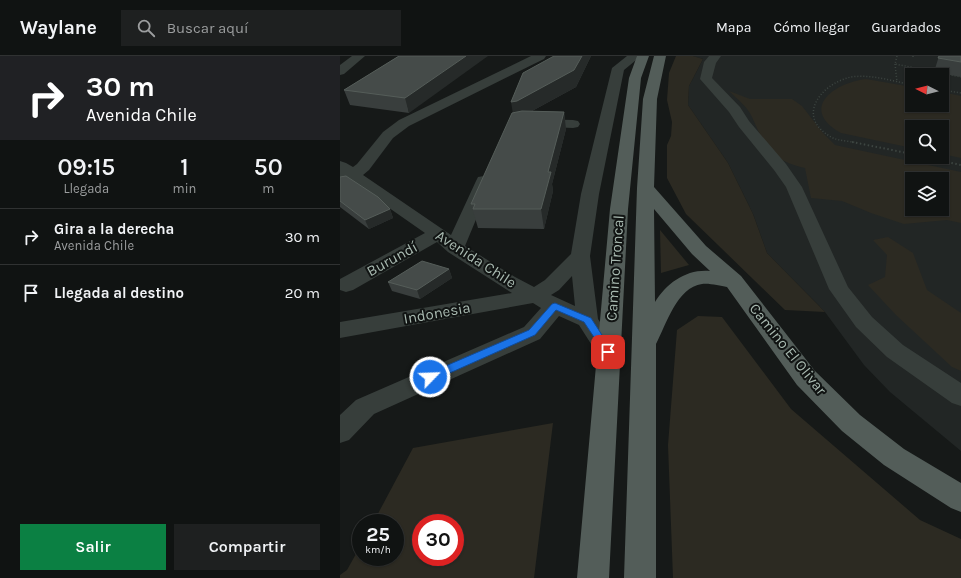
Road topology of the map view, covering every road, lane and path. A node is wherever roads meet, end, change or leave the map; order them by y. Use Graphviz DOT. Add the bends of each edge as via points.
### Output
graph roads {
  1 [pos="359,56"];
  2 [pos="540,56"];
  3 [pos="635,56"];
  4 [pos="643,56"];
  5 [pos="660,56"];
  6 [pos="716,56"];
  7 [pos="897,56"];
  8 [pos="895,64"];
  9 [pos="340,71"];
  10 [pos="961,76"];
  11 [pos="897,82"];
  12 [pos="905,84"];
  13 [pos="949,91"];
  14 [pos="961,93"];
  15 [pos="520,124"];
  16 [pos="573,124"];
  17 [pos="905,153"];
  18 [pos="949,162"];
  19 [pos="961,165"];
  20 [pos="489,169"];
  21 [pos="345,174"];
  22 [pos="645,188"];
  23 [pos="438,234"];
  24 [pos="455,248"];
  25 [pos="580,256"];
  26 [pos="734,281"];
  27 [pos="346,285"];
  28 [pos="545,301"];
  29 [pos="588,320"];
  30 [pos="340,330"];
  31 [pos="644,343"];
  32 [pos="608,352"];
  33 [pos="961,396"];
  34 [pos="340,432"];
  35 [pos="961,498"];
  36 [pos="593,578"];
  37 [pos="640,578"];
  1 -- 9 [label="street"];
  2 -- 21 [label="street" via="404,123 388,135 372,157"];
  3 -- 25 [label="street, Camino Troncal" via="618,68 590,194"];
  4 -- 32 [label="main road, Camino Troncal" via="635,78 619,209"];
  5 -- 22 [label="main road, Camino Troncal" via="650,99"];
  6 -- 33 [label="street" via="710,62 706,79 735,110 794,187 839,289 864,322 895,351"];
  7 -- 8 [label="path"];
  8 -- 10 [label="path"];
  8 -- 11 [label="path"];
  11 -- 12 [label="path"];
  11 -- 17 [label="path" via="863,76 845,79 818,96 813,103 813,111 816,122 825,133 834,138"];
  13 -- 14 [label="path"];
  15 -- 16 [label="street"];
  18 -- 19 [label="path"];
  20 -- 24 [label="street"];
  21 -- 23 [label="street, Avenida Chile" via="367,185"];
  22 -- 26 [label="main road, Camino El Olivar" via="699,250"];
  22 -- 31 [label="main road, Camino Troncal"];
  23 -- 24 [label="street, Avenida Chile"];
  23 -- 27 [label="street, Burundí"];
  24 -- 28 [label="street, Avenida Chile" via="508,282"];
  25 -- 28 [label="street" via="552,285"];
  25 -- 29 [label="street, Camino Troncal"];
  26 -- 31 [label="main road" via="703,277 685,283 673,292"];
  26 -- 35 [label="main road, Camino El Olivar" via="806,378 851,423 894,457"];
  28 -- 29 [label="street, Avenida Chile"];
  28 -- 30 [label="street, Indonesia"];
  28 -- 34 [label="street" via="532,333 365,407"];
  29 -- 32 [label="street"];
  31 -- 37 [label="main road, Camino Troncal"];
  32 -- 36 [label="main road, Camino Troncal"];
}
